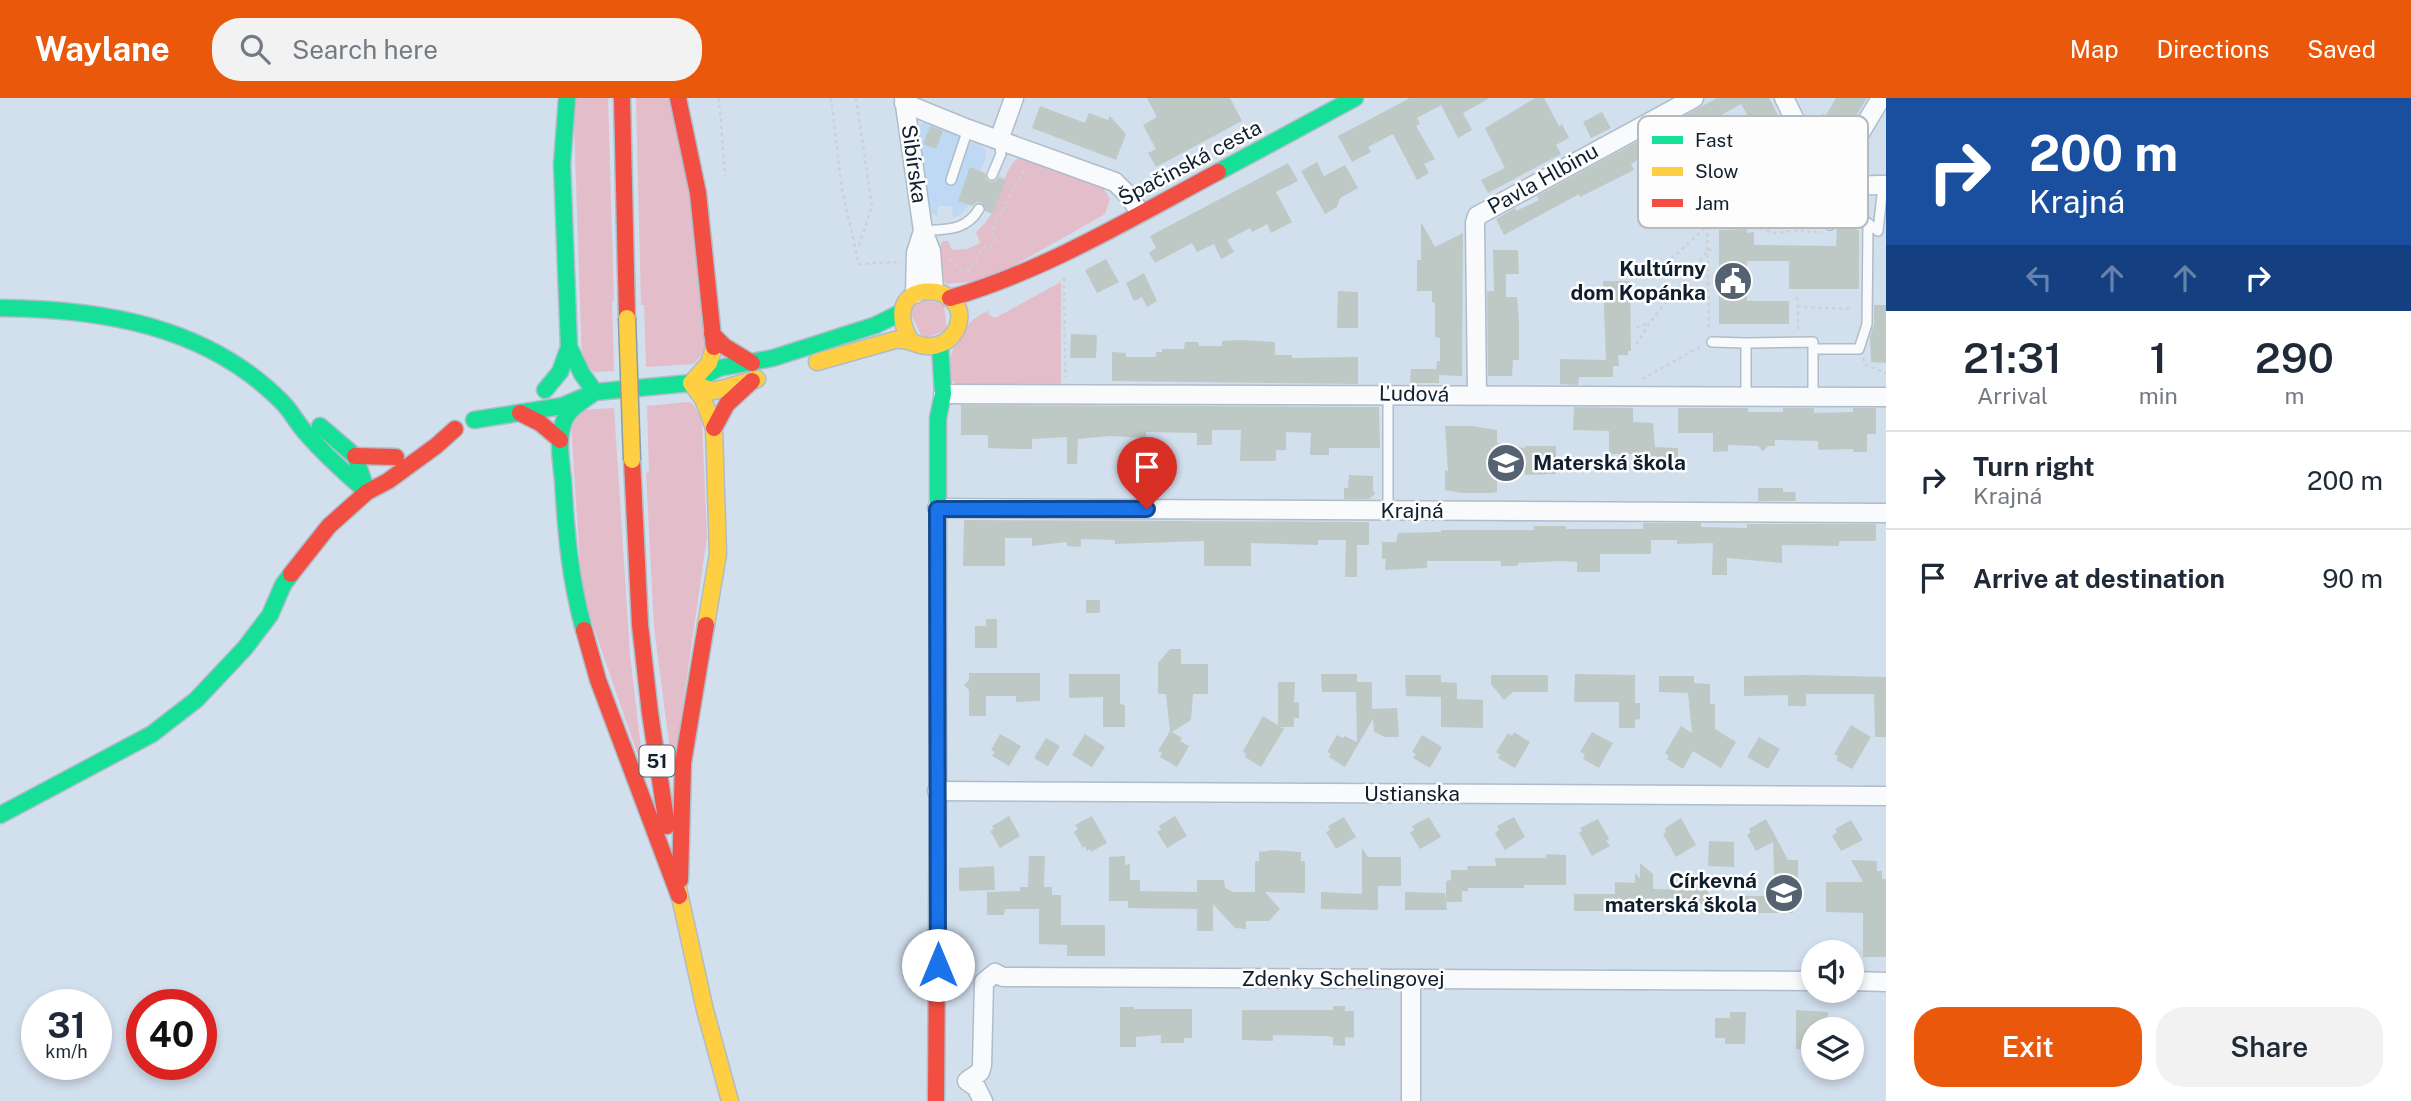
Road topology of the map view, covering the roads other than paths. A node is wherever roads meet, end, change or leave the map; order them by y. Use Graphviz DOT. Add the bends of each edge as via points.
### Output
graph roads {
  1 [pos="567,98"];
  2 [pos="622,98"];
  3 [pos="678,98"];
  4 [pos="1014,98"];
  5 [pos="1355,98"];
  6 [pos="1694,98"];
  7 [pos="1784,98"];
  8 [pos="1881,98"];
  9 [pos="904,100"];
  10 [pos="1660,116"];
  11 [pos="1794,116"];
  12 [pos="1868,120"];
  13 [pos="1638,128"];
  14 [pos="968,129"];
  15 [pos="999,140"];
  16 [pos="992,175"];
  17 [pos="951,180"];
  18 [pos="1884,185"];
  19 [pos="979,209"];
  20 [pos="1140,214"];
  21 [pos="1868,225"];
  22 [pos="1868,228"];
  23 [pos="923,230"];
  24 [pos="1081,245"];
  25 [pos="915,294"];
  26 [pos="942,294"];
  27 [pos="0,308"];
  28 [pos="902,312"];
  29 [pos="958,320"];
  30 [pos="712,334"];
  31 [pos="914,341"];
  32 [pos="1713,342"];
  33 [pos="1745,343"];
  34 [pos="940,345"];
  35 [pos="569,346"];
  36 [pos="1813,349"];
  37 [pos="752,363"];
  38 [pos="807,365"];
  39 [pos="772,375"];
  40 [pos="752,381"];
  41 [pos="691,383"];
  42 [pos="545,390"];
  43 [pos="595,392"];
  44 [pos="943,394"];
  45 [pos="1388,394"];
  46 [pos="1477,395"];
  47 [pos="1746,396"];
  48 [pos="1813,397"];
  49 [pos="1886,397"];
  50 [pos="283,403"];
  51 [pos="520,412"];
  52 [pos="938,418"];
  53 [pos="474,420"];
  54 [pos="714,428"];
  55 [pos="455,429"];
  56 [pos="560,440"];
  57 [pos="355,456"];
  58 [pos="396,457"];
  59 [pos="336,464"];
  60 [pos="337,483"];
  61 [pos="367,492"];
  62 [pos="333,505"];
  63 [pos="937,509"];
  64 [pos="1388,510"];
  65 [pos="1886,513"];
  66 [pos="330,526"];
  67 [pos="937,791"];
  68 [pos="1886,796"];
  69 [pos="0,815"];
  70 [pos="679,896"];
  71 [pos="1411,980"];
  72 [pos="1801,981"];
  73 [pos="1864,981"];
  74 [pos="1886,982"];
  75 [pos="967,1082"];
  76 [pos="936,1092"];
  77 [pos="730,1101"];
  78 [pos="983,1101"];
  79 [pos="1411,1101"];
  1 -- 35 [label="main road" via="562,163"];
  2 -- 70 [label="main road, 51, bridge" via="640,625"];
  3 -- 30 [label="main road" via="698,193"];
  4 -- 15 [label="street"];
  5 -- 20 [label="main road, Špačinská cesta"];
  6 -- 10 [label="street, Pavla Hlbinu"];
  7 -- 11 [label="street"];
  8 -- 12 [label="street"];
  9 -- 14 [label="street"];
  9 -- 23 [label="street, Sibírska"];
  13 -- 46 [label="street, Pavla Hlbinu" via="1477,216"];
  14 -- 15 [label="street"];
  14 -- 17 [label="lane"];
  15 -- 16 [label="lane" via="1001,154"];
  15 -- 20 [label="street" via="1115,183"];
  18 -- 21 [label="lane" via="1878,231"];
  19 -- 23 [label="lane" via="960,228"];
  20 -- 24 [label="main road, Špačinská cesta"];
  22 -- 36 [label="lane" via="1867,324 1859,349"];
  23 -- 25 [label="street, Sibírska"];
  23 -- 26 [label="street, Sibírska"];
  24 -- 26 [label="main road, Špačinská cesta" via="975,291"];
  24 -- 29 [label="main road, Špačinská cesta"];
  25 -- 26 [label="main road" via="924,290"];
  25 -- 28 [label="main road"];
  26 -- 29 [label="main road" via="956,308"];
  27 -- 50 [label="main road" via="97,312 173,331 230,360"];
  28 -- 31 [label="main road" via="903,328"];
  28 -- 37 [label="main road" via="876,325"];
  29 -- 34 [label="main road" via="955,332"];
  30 -- 37 [label="main road"];
  30 -- 41 [label="main road" via="713,357"];
  31 -- 34 [label="main road"];
  31 -- 38 [label="main road" via="881,344"];
  31 -- 52 [label="main road"];
  32 -- 33 [label="lane"];
  33 -- 36 [label="lane" via="1813,342"];
  33 -- 47 [label="lane"];
  34 -- 44 [label="main road"];
  35 -- 42 [label="main road" via="560,372"];
  35 -- 43 [label="main road"];
  36 -- 48 [label="lane"];
  37 -- 41 [label="main road" via="719,368"];
  39 -- 40 [label="main road"];
  40 -- 41 [label="main road" via="714,391"];
  40 -- 54 [label="main road" via="727,404"];
  41 -- 43 [label="main road"];
  41 -- 54 [label="main road"];
  42 -- 43 [label="main road" via="581,384"];
  42 -- 53 [label="main road" via="505,403"];
  43 -- 51 [label="main road" via="562,406"];
  43 -- 56 [label="main road" via="570,411"];
  44 -- 45 [label="street, Ľudová"];
  44 -- 52 [label="main road"];
  45 -- 46 [label="street, Ľudová"];
  45 -- 64 [label="lane"];
  46 -- 47 [label="street, Ľudová"];
  47 -- 48 [label="street, Ľudová"];
  48 -- 49 [label="street, Ľudová"];
  50 -- 57 [label="main road" via="313,420"];
  50 -- 59 [label="main road"];
  51 -- 53 [label="main road"];
  51 -- 56 [label="main road"];
  52 -- 63 [label="main road"];
  53 -- 55 [label="main road"];
  54 -- 70 [label="main road" via="718,554 683,763"];
  55 -- 58 [label="main road" via="423,440"];
  55 -- 61 [label="main road"];
  56 -- 70 [label="main road" via="567,548 582,626"];
  57 -- 58 [label="main road"];
  57 -- 61 [label="main road"];
  58 -- 61 [label="main road" via="375,472"];
  59 -- 60 [label="main road"];
  59 -- 61 [label="main road"];
  61 -- 66 [label="main road"];
  62 -- 66 [label="main road"];
  63 -- 64 [label="street, Krajná"];
  63 -- 67 [label="main road"];
  64 -- 65 [label="street, Krajná"];
  66 -- 69 [label="main road" via="283,585 270,615 220,677 168,723"];
  67 -- 68 [label="street, Ustianska"];
  67 -- 76 [label="main road"];
  70 -- 77 [label="main road, 51"];
  71 -- 72 [label="street, Zdenky Schelingovej"];
  71 -- 75 [label="street, Zdenky Schelingovej" via="1003,977 995,973 984,982 982,1066"];
  71 -- 79 [label="street"];
  73 -- 74 [label="street"];
  75 -- 76 [label="street"];
  75 -- 78 [label="street" via="980,1091"];
}
